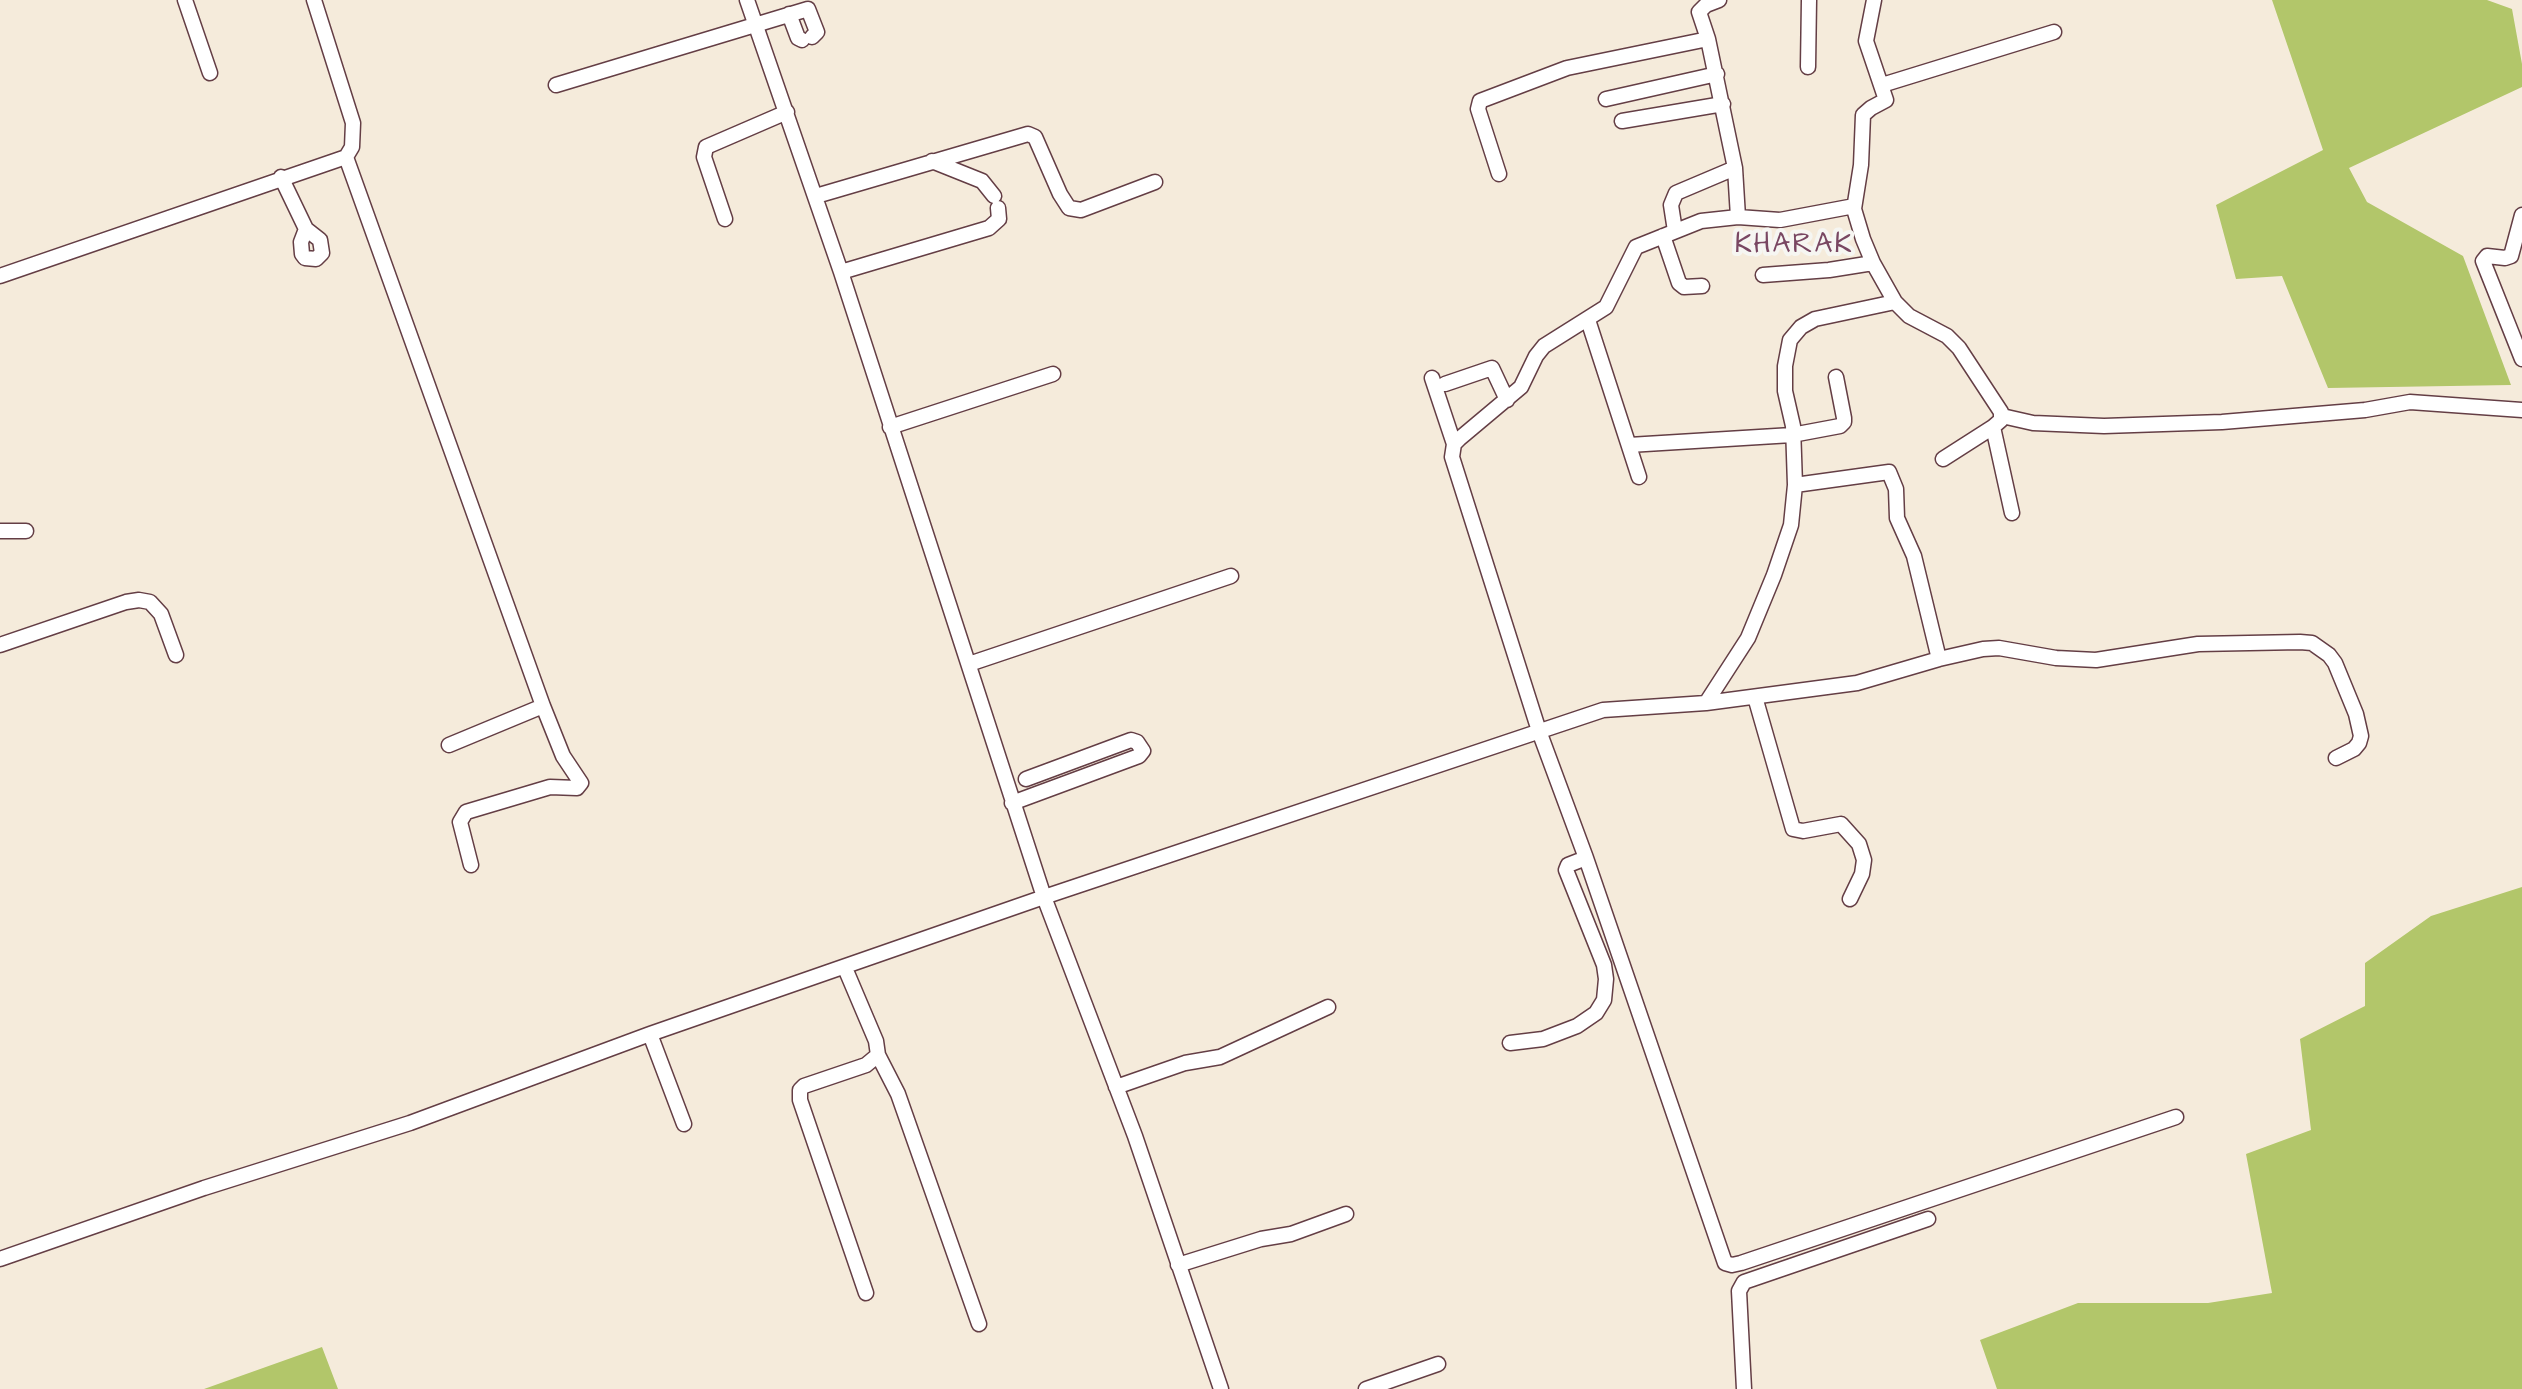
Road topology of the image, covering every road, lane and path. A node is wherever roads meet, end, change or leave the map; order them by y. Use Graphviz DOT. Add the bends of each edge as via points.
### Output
graph roads {
  1 [pos="185,0"];
  2 [pos="314,0"];
  3 [pos="747,0"];
  4 [pos="1719,0"];
  5 [pos="1809,0"];
  6 [pos="1874,0"];
  7 [pos="756,22"];
  8 [pos="2054,32"];
  9 [pos="807,38"];
  10 [pos="1708,39"];
  11 [pos="1808,67"];
  12 [pos="210,73"];
  13 [pos="1717,74"];
  14 [pos="556,85"];
  15 [pos="1882,85"];
  16 [pos="1606,99"];
  17 [pos="1723,104"];
  18 [pos="787,112"];
  19 [pos="1622,121"];
  20 [pos="346,157"];
  21 [pos="932,161"];
  22 [pos="1735,168"];
  23 [pos="1499,174"];
  24 [pos="281,177"];
  25 [pos="1155,182"];
  26 [pos="816,196"];
  27 [pos="1854,209"];
  28 [pos="2522,216"];
  29 [pos="1738,217"];
  30 [pos="725,219"];
  31 [pos="306,229"];
  32 [pos="1669,233"];
  33 [pos="1873,263"];
  34 [pos="841,272"];
  35 [pos="1763,275"];
  36 [pos="0,276"];
  37 [pos="1702,286"];
  38 [pos="1895,302"];
  39 [pos="1588,320"];
  40 [pos="2522,359"];
  41 [pos="1053,374"];
  42 [pos="1836,377"];
  43 [pos="1507,400"];
  44 [pos="2522,410"];
  45 [pos="1998,422"];
  46 [pos="890,427"];
  47 [pos="1792,435"];
  48 [pos="1454,444"];
  49 [pos="1629,445"];
  50 [pos="1943,459"];
  51 [pos="1639,477"];
  52 [pos="1795,485"];
  53 [pos="2012,513"];
  54 [pos="0,531"];
  55 [pos="26,531"];
  56 [pos="1231,576"];
  57 [pos="0,645"];
  58 [pos="176,655"];
  59 [pos="1939,659"];
  60 [pos="969,664"];
  61 [pos="1755,697"];
  62 [pos="1706,703"];
  63 [pos="543,706"];
  64 [pos="1539,731"];
  65 [pos="449,745"];
  66 [pos="2336,758"];
  67 [pos="1026,779"];
  68 [pos="1012,803"];
  69 [pos="1586,858"];
  70 [pos="471,865"];
  71 [pos="1044,897"];
  72 [pos="1850,899"];
  73 [pos="845,968"];
  74 [pos="1328,1007"];
  75 [pos="650,1034"];
  76 [pos="1510,1043"];
  77 [pos="878,1055"];
  78 [pos="1116,1087"];
  79 [pos="2176,1117"];
  80 [pos="684,1124"];
  81 [pos="1346,1214"];
  82 [pos="1928,1219"];
  83 [pos="0,1259"];
  84 [pos="1178,1265"];
  85 [pos="866,1293"];
  86 [pos="979,1324"];
  87 [pos="1438,1364"];
  88 [pos="1221,1389"];
  89 [pos="1366,1389"];
  90 [pos="1744,1389"];
  1 -- 12 [label="street"];
  2 -- 20 [label="street" via="353,123"];
  3 -- 7 [label="street"];
  4 -- 10 [label="street" via="1699,12"];
  5 -- 11 [label="street"];
  6 -- 15 [label="street" via="1866,41"];
  7 -- 9 [label="street" via="789,14 798,38"];
  7 -- 14 [label="street"];
  7 -- 18 [label="street"];
  8 -- 15 [label="street"];
  10 -- 13 [label="street"];
  10 -- 23 [label="street" via="1567,68 1480,101"];
  13 -- 16 [label="street"];
  13 -- 17 [label="street"];
  15 -- 27 [label="street" via="1886,100 1867,110 1861,120"];
  17 -- 19 [label="street"];
  17 -- 22 [label="street"];
  18 -- 26 [label="street"];
  18 -- 30 [label="street" via="706,147 704,157"];
  20 -- 24 [label="street"];
  20 -- 63 [label="street"];
  21 -- 25 [label="street" via="1028,134 1035,137 1069,208 1081,210"];
  21 -- 26 [label="street"];
  21 -- 34 [label="street" via="982,181 996,202 999,219 989,228"];
  22 -- 29 [label="street"];
  22 -- 32 [label="street" via="1676,193"];
  24 -- 31 [label="street"];
  24 -- 36 [label="street"];
  26 -- 34 [label="street"];
  27 -- 29 [label="street" via="1780,220"];
  27 -- 33 [label="street"];
  28 -- 40 [label="street" via="2511,256 2487,256 2483,261"];
  29 -- 32 [label="street" via="1701,221"];
  32 -- 37 [label="street" via="1681,285"];
  32 -- 39 [label="street" via="1632,250 1609,303"];
  33 -- 35 [label="street"];
  33 -- 38 [label="street"];
  34 -- 46 [label="street"];
  38 -- 45 [label="street" via="1959,348"];
  38 -- 47 [label="street" via="1815,319 1792,337 1785,391"];
  39 -- 43 [label="street" via="1544,346 1525,383"];
  39 -- 49 [label="street"];
  41 -- 46 [label="street"];
  42 -- 47 [label="street" via="1843,425"];
  43 -- 48 [label="street"];
  43 -- 48 [label="street" via="1492,368 1439,381"];
  44 -- 45 [label="street" via="2410,402 2222,422"];
  45 -- 50 [label="street"];
  45 -- 53 [label="street"];
  46 -- 60 [label="street"];
  47 -- 49 [label="street"];
  47 -- 52 [label="street"];
  48 -- 64 [label="street" via="1455,468"];
  49 -- 51 [label="street"];
  52 -- 59 [label="street" via="1889,472 1897,518 1914,556"];
  52 -- 62 [label="street" via="1786,540 1752,630"];
  54 -- 55 [label="street"];
  56 -- 60 [label="street"];
  57 -- 58 [label="street" via="139,600 150,602 161,614"];
  59 -- 61 [label="street" via="1857,683"];
  59 -- 66 [label="street" via="1999,648 2096,660 2198,644 2312,643 2335,663 2361,736 2354,749"];
  60 -- 68 [label="street"];
  61 -- 62 [label="street"];
  61 -- 72 [label="street" via="1793,829 1841,824 1859,844 1862,874"];
  62 -- 64 [label="street" via="1603,710"];
  63 -- 65 [label="street"];
  63 -- 70 [label="street" via="580,785 550,787 464,814 460,822"];
  64 -- 69 [label="street"];
  64 -- 71 [label="street"];
  67 -- 68 [label="street" via="1131,740 1143,751"];
  68 -- 71 [label="street"];
  69 -- 76 [label="street" via="1565,867 1604,965 1604,1000 1577,1026 1543,1039"];
  69 -- 79 [label="street" via="1722,1258 1729,1265"];
  71 -- 73 [label="street"];
  71 -- 78 [label="street"];
  73 -- 75 [label="street"];
  73 -- 77 [label="street"];
  74 -- 78 [label="street" via="1220,1057"];
  75 -- 80 [label="street"];
  75 -- 83 [label="street" via="410,1123"];
  77 -- 85 [label="street" via="866,1065 804,1086 800,1094"];
  77 -- 86 [label="street" via="898,1094"];
  78 -- 84 [label="street"];
  81 -- 84 [label="street"];
  82 -- 90 [label="street" via="1744,1282 1739,1291"];
  84 -- 88 [label="street"];
  87 -- 89 [label="street"];
}
